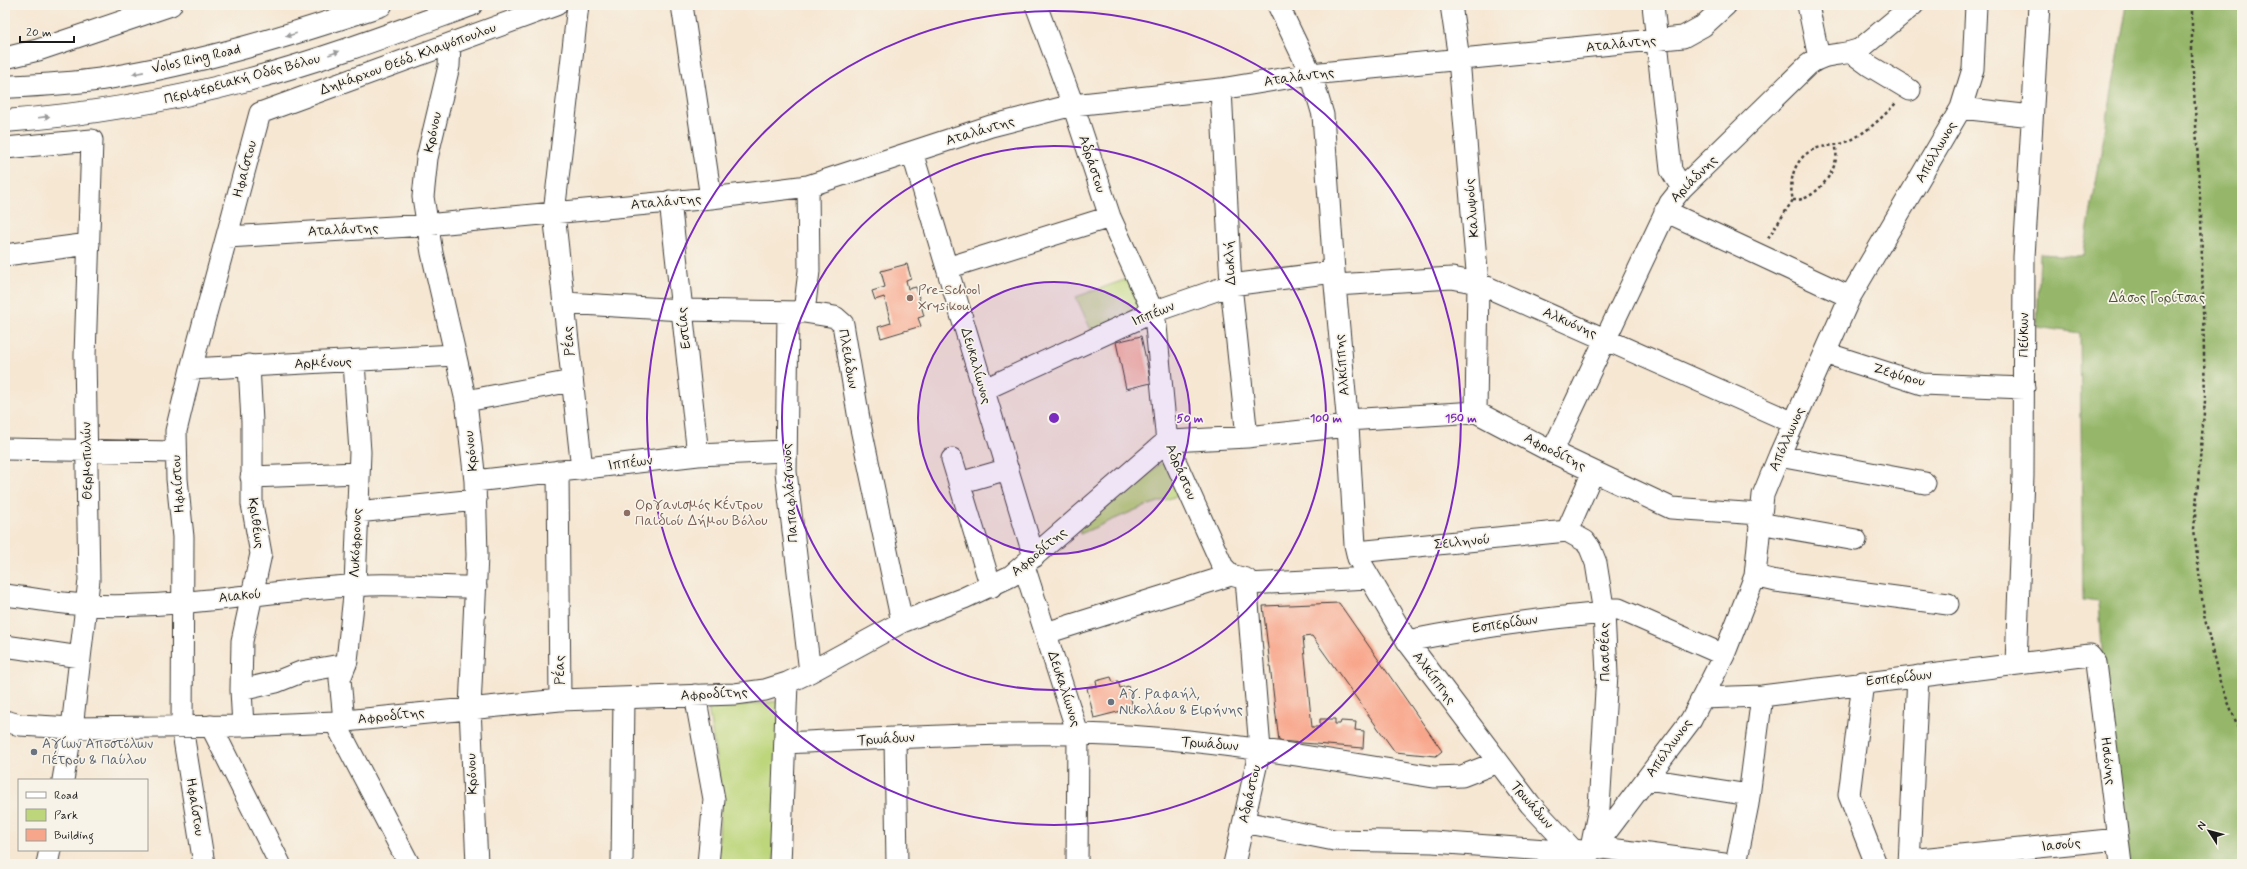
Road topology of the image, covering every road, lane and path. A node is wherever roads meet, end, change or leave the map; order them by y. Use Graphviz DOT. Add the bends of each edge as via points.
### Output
graph roads {
  1 [pos="171,5"];
  2 [pos="381,5"];
  3 [pos="471,5"];
  4 [pos="556,5"];
  5 [pos="578,5"];
  6 [pos="682,5"];
  7 [pos="1036,5"];
  8 [pos="1278,5"];
  9 [pos="1451,5"];
  10 [pos="1653,5"];
  11 [pos="1726,5"];
  12 [pos="1808,5"];
  13 [pos="1913,5"];
  14 [pos="1976,5"];
  15 [pos="2039,5"];
  16 [pos="2192,5"];
  17 [pos="1657,40"];
  18 [pos="450,44"];
  19 [pos="1851,52"];
  20 [pos="5,58"];
  21 [pos="1818,58"];
  22 [pos="1459,59"];
  23 [pos="1311,74"];
  24 [pos="5,87"];
  25 [pos="1221,89"];
  26 [pos="1910,90"];
  27 [pos="1072,105"];
  28 [pos="1961,108"];
  29 [pos="260,113"];
  30 [pos="2032,116"];
  31 [pos="5,121"];
  32 [pos="1836,146"];
  33 [pos="5,148"];
  34 [pos="912,152"];
  35 [pos="808,186"];
  36 [pos="1682,188"];
  37 [pos="711,198"];
  38 [pos="1793,200"];
  39 [pos="670,201"];
  40 [pos="1665,211"];
  41 [pos="554,213"];
  42 [pos="1110,217"];
  43 [pos="426,225"];
  44 [pos="227,237"];
  45 [pos="89,244"];
  46 [pos="1758,254"];
  47 [pos="5,255"];
  48 [pos="948,268"];
  49 [pos="1334,279"];
  50 [pos="1478,283"];
  51 [pos="1231,285"];
  52 [pos="1850,297"];
  53 [pos="565,302"];
  54 [pos="682,310"];
  55 [pos="796,312"];
  56 [pos="1152,312"];
  57 [pos="1606,339"];
  58 [pos="1825,352"];
  59 [pos="455,355"];
  60 [pos="354,362"];
  61 [pos="249,365"];
  62 [pos="191,369"];
  63 [pos="572,381"];
  64 [pos="2024,388"];
  65 [pos="982,390"];
  66 [pos="466,401"];
  67 [pos="1476,412"];
  68 [pos="1348,423"];
  69 [pos="1794,423"];
  70 [pos="1247,437"];
  71 [pos="1167,443"];
  72 [pos="5,449"];
  73 [pos="785,451"];
  74 [pos="86,452"];
  75 [pos="176,452"];
  76 [pos="1552,452"];
  77 [pos="698,455"];
  78 [pos="1779,456"];
  79 [pos="952,459"];
  80 [pos="582,469"];
  81 [pos="1008,469"];
  82 [pos="558,471"];
  83 [pos="1594,472"];
  84 [pos="359,473"];
  85 [pos="251,477"];
  86 [pos="959,483"];
  87 [pos="1925,483"];
  88 [pos="475,490"];
  89 [pos="357,512"];
  90 [pos="1760,518"];
  91 [pos="1567,531"];
  92 [pos="1856,540"];
  93 [pos="1357,552"];
  94 [pos="1029,562"];
  95 [pos="1755,576"];
  96 [pos="1369,578"];
  97 [pos="1239,580"];
  98 [pos="355,586"];
  99 [pos="476,587"];
  100 [pos="991,587"];
  101 [pos="251,594"];
  102 [pos="5,595"];
  103 [pos="182,602"];
  104 [pos="1948,604"];
  105 [pos="87,605"];
  106 [pos="1603,611"];
  107 [pos="902,622"];
  108 [pos="1046,633"];
  109 [pos="1407,641"];
  110 [pos="5,646"];
  111 [pos="1724,655"];
  112 [pos="80,657"];
  113 [pos="2094,659"];
  114 [pos="346,664"];
  115 [pos="2016,664"];
  116 [pos="810,672"];
  117 [pos="1918,676"];
  118 [pos="1863,682"];
  119 [pos="787,683"];
  120 [pos="241,690"];
  121 [pos="695,695"];
  122 [pos="1762,696"];
  123 [pos="624,698"];
  124 [pos="1702,698"];
  125 [pos="560,700"];
  126 [pos="470,708"];
  127 [pos="5,722"];
  128 [pos="339,722"];
  129 [pos="211,726"];
  130 [pos="243,726"];
  131 [pos="182,727"];
  132 [pos="72,728"];
  133 [pos="1078,734"];
  134 [pos="2242,737"];
  135 [pos="895,739"];
  136 [pos="785,743"];
  137 [pos="1260,749"];
  138 [pos="1498,762"];
  139 [pos="63,779"];
  140 [pos="1647,779"];
  141 [pos="1749,796"];
  142 [pos="1244,822"];
  143 [pos="2118,839"];
  144 [pos="50,851"];
  145 [pos="1586,853"];
  146 [pos="1909,862"];
  147 [pos="47,864"];
  148 [pos="204,864"];
  149 [pos="280,864"];
  150 [pos="409,864"];
  151 [pos="477,864"];
  152 [pos="622,864"];
  153 [pos="708,864"];
  154 [pos="780,864"];
  155 [pos="897,864"];
  156 [pos="1077,864"];
  157 [pos="1234,864"];
  158 [pos="1724,864"];
  159 [pos="1736,864"];
  160 [pos="1876,864"];
  161 [pos="2121,864"];
  1 -- 20 [label="street" via="38,50"];
  2 -- 24 [label="main road, Volos Ring Road, one-way" via="274,40 166,67 82,82"];
  31 -- 3 [label="main road, Περιφερειακή Οδός Βόλου, one-way" via="130,106 240,82 327,56"];
  4 -- 18 [label="street, Δημάρχου Θεόδ. Κλαψόπουλου"];
  5 -- 41 [label="street, Ρέας"];
  6 -- 37 [label="street"];
  7 -- 27 [label="street, Αδράστου"];
  8 -- 23 [label="street, Αλκίππης"];
  9 -- 22 [label="street, Καλυψούς"];
  10 -- 17 [label="street"];
  11 -- 17 [label="street, Αταλάντης" via="1690,34"];
  12 -- 21 [label="street"];
  13 -- 19 [label="street, Αριάδνης" via="1860,49"];
  14 -- 28 [label="street, Απόλλωνος" via="1973,70"];
  15 -- 30 [label="street, Πεύκων"];
  16 -- 134 [label="path" via="2192,54 2201,215 2205,401 2194,529 2204,615 2219,679"];
  17 -- 22 [label="street, Αταλάντης"];
  17 -- 36 [label="street" via="1671,170"];
  18 -- 29 [label="street, Δημάρχου Θεόδ. Κλαψόπουλου"];
  18 -- 43 [label="street, Κρόνου" via="449,66 432,132 424,178"];
  19 -- 21 [label="street, Αριάδνης" via="1828,54"];
  19 -- 26 [label="street"];
  21 -- 36 [label="street, Αριάδνης"];
  22 -- 23 [label="street, Αταλάντης"];
  22 -- 50 [label="street, Καλυψούς"];
  23 -- 25 [label="street, Αταλάντης"];
  23 -- 49 [label="street, Αλκίππης" via="1323,115"];
  25 -- 27 [label="street, Αταλάντης"];
  25 -- 51 [label="street, Διοκλή"];
  26 -- 32 [label="path" via="1882,118 1852,140"];
  27 -- 34 [label="street, Αταλάντης" via="991,126"];
  27 -- 42 [label="street, Αδράστου"];
  28 -- 30 [label="street"];
  28 -- 52 [label="street, Απόλλωνος"];
  29 -- 44 [label="street, Ηφαίστου"];
  30 -- 64 [label="street, Πεύκων" via="2024,257"];
  32 -- 38 [label="path" via="1836,159 1824,181 1807,198"];
  32 -- 38 [label="path" via="1821,147 1802,158 1791,177 1790,190"];
  33 -- 45 [label="street, Θερμοπυλών" via="92,140"];
  34 -- 35 [label="street, Αταλάντης"];
  34 -- 48 [label="street, Δευκαλίωνος"];
  35 -- 37 [label="street, Αταλάντης"];
  35 -- 55 [label="street, Παπαφλάγωνος" via="809,271"];
  36 -- 40 [label="street, Αριάδνης"];
  37 -- 39 [label="street, Αταλάντης"];
  38 -- 46 [label="path"];
  39 -- 41 [label="street, Αταλάντης"];
  39 -- 54 [label="street, Εστίας"];
  40 -- 46 [label="street"];
  40 -- 57 [label="street, Αριάδνης"];
  41 -- 43 [label="street, Αταλάντης"];
  41 -- 53 [label="street, Ρέας"];
  42 -- 48 [label="street"];
  42 -- 56 [label="street, Αδράστου"];
  43 -- 44 [label="street, Αταλάντης"];
  43 -- 59 [label="street, Κρόνου"];
  44 -- 62 [label="street, Ηφαίστου"];
  45 -- 47 [label="street"];
  45 -- 74 [label="street, Θερμοπυλών" via="85,356"];
  46 -- 52 [label="street"];
  48 -- 65 [label="street, Δευκαλίωνος"];
  49 -- 50 [label="street, Αλκυόνης" via="1452,278"];
  49 -- 51 [label="street, Ιππέων"];
  49 -- 68 [label="street, Αλκίππης"];
  50 -- 57 [label="street, Αλκυόνης"];
  50 -- 67 [label="street, Καλυψούς"];
  51 -- 56 [label="street, Ιππέων"];
  51 -- 70 [label="street, Διοκλή"];
  52 -- 58 [label="street, Απόλλωνος"];
  53 -- 54 [label="street, Πλειάδων"];
  53 -- 63 [label="street, Ρέας"];
  54 -- 55 [label="street, Πλειάδων"];
  54 -- 77 [label="street, Εστίας"];
  55 -- 73 [label="street, Παπαφλάγωνος"];
  55 -- 107 [label="street, Πλειάδων" via="835,317 843,324 859,419"];
  56 -- 65 [label="street, Ιππέων"];
  56 -- 71 [label="street, Αδράστου" via="1156,326"];
  57 -- 69 [label="street, Αλκυόνης"];
  57 -- 76 [label="street, Αριάδνης"];
  58 -- 64 [label="street, Ζεφύρου" via="1922,384"];
  58 -- 69 [label="street, Απόλλωνος"];
  59 -- 60 [label="street, Αρμένους"];
  59 -- 66 [label="street, Κρόνου"];
  60 -- 61 [label="street, Αρμένους"];
  60 -- 84 [label="street, Λυκόφρoνος"];
  61 -- 62 [label="street, Αρμένους"];
  61 -- 85 [label="street, Κριθέως"];
  62 -- 75 [label="street, Ηφαίστου" via="177,426"];
  63 -- 66 [label="street"];
  63 -- 80 [label="street, Ρέας"];
  64 -- 115 [label="street, Πεύκων"];
  65 -- 81 [label="street, Δευκαλίωνος"];
  66 -- 88 [label="street, Κρόνου"];
  67 -- 68 [label="street"];
  67 -- 76 [label="street, Αφροδίτης"];
  68 -- 70 [label="street"];
  68 -- 93 [label="street, Αλκίππης"];
  69 -- 78 [label="street, Απόλλωνος"];
  70 -- 71 [label="street"];
  71 -- 94 [label="street, Αφροδίτης"];
  71 -- 97 [label="street, Αδράστου" via="1223,567"];
  72 -- 74 [label="street"];
  73 -- 77 [label="street, Ιππέων"];
  73 -- 116 [label="street, Παπαφλάγωνος" via="794,551"];
  74 -- 75 [label="street"];
  74 -- 105 [label="street, Θερμοπυλών" via="90,572"];
  75 -- 103 [label="street, Ηφαίστου" via="183,537"];
  76 -- 83 [label="street, Αφροδίτης"];
  77 -- 80 [label="street, Ιππέων"];
  78 -- 87 [label="street"];
  78 -- 90 [label="street, Απόλλωνος" via="1765,488"];
  79 -- 86 [label="street"];
  80 -- 82 [label="street, Ιππέων"];
  81 -- 86 [label="street"];
  81 -- 94 [label="street, Δευκαλίωνος"];
  82 -- 88 [label="street, Ιππέων"];
  82 -- 125 [label="street, Ρέας"];
  83 -- 90 [label="street, Αφροδίτης" via="1671,508"];
  83 -- 91 [label="street"];
  84 -- 85 [label="street"];
  84 -- 89 [label="street, Λυκόφρoνος"];
  85 -- 101 [label="street, Κριθέως" via="260,554"];
  86 -- 100 [label="street"];
  88 -- 89 [label="street, Ιππέων"];
  88 -- 99 [label="street, Κρόνου"];
  89 -- 98 [label="street, Λυκόφρoνος"];
  90 -- 92 [label="street, Αφροδίτης"];
  90 -- 95 [label="street, Απόλλωνος"];
  91 -- 93 [label="street, Σειληνού"];
  91 -- 106 [label="street, Πασιθέας" via="1585,541 1590,548 1596,563"];
  93 -- 96 [label="street, Αλκίππης"];
  94 -- 100 [label="street, Αφροδίτης"];
  94 -- 108 [label="street, Δευκαλίωνος"];
  95 -- 104 [label="street"];
  95 -- 111 [label="street, Απόλλωνος"];
  96 -- 97 [label="street"];
  96 -- 109 [label="street, Αλκίππης"];
  97 -- 108 [label="street"];
  97 -- 137 [label="street, Αδράστου"];
  98 -- 99 [label="street, Αιακού"];
  98 -- 101 [label="street, Αιακού"];
  98 -- 114 [label="street, Λυκόφρoνος"];
  99 -- 126 [label="street, Κρόνου"];
  100 -- 107 [label="street, Αφροδίτης"];
  101 -- 103 [label="street, Αιακού"];
  101 -- 120 [label="street, Κριθέως" via="242,641"];
  102 -- 105 [label="street, Αιακού"];
  103 -- 105 [label="street, Αιακού"];
  103 -- 131 [label="street, Ηφαίστου"];
  105 -- 112 [label="street, Θερμοπυλών"];
  106 -- 109 [label="street, Εσπερίδων" via="1458,630"];
  106 -- 111 [label="street, Εσπερίδων" via="1619,609"];
  106 -- 145 [label="street, Πασιθέας" via="1607,674 1599,808"];
  107 -- 116 [label="street, Αφροδίτης"];
  108 -- 133 [label="street, Δευκαλίωνος"];
  109 -- 138 [label="street, Αλκίππης"];
  110 -- 112 [label="street"];
  111 -- 124 [label="street, Απόλλωνος"];
  112 -- 132 [label="street, Θερμοπυλών"];
  113 -- 115 [label="street, Εσπερίδων" via="2090,655 2083,655"];
  113 -- 143 [label="street, Ησιόνης"];
  114 -- 120 [label="street" via="301,672 276,682"];
  114 -- 128 [label="street, Λυκόφρoνος" via="340,679"];
  115 -- 117 [label="street, Εσπερίδων"];
  116 -- 119 [label="street, Αφροδίτης"];
  117 -- 118 [label="street, Εσπερίδων"];
  117 -- 146 [label="street"];
  118 -- 122 [label="street, Εσπερίδων"];
  118 -- 160 [label="street" via="1849,795"];
  119 -- 121 [label="street, Αφροδίτης" via="750,692"];
  119 -- 136 [label="street"];
  120 -- 130 [label="street, Κριθέως"];
  121 -- 123 [label="street, Αφροδίτης"];
  121 -- 153 [label="street" via="714,799"];
  122 -- 124 [label="street, Εσπερίδων"];
  122 -- 141 [label="street"];
  123 -- 125 [label="street, Αφροδίτης"];
  123 -- 152 [label="street"];
  124 -- 140 [label="street, Απόλλωνος" via="1691,720"];
  125 -- 126 [label="street, Αφροδίτης"];
  126 -- 128 [label="street, Αφροδίτης"];
  126 -- 151 [label="street, Κρόνου"];
  127 -- 132 [label="street, Αφροδίτης"];
  128 -- 130 [label="street, Αφροδίτης"];
  128 -- 150 [label="street, Λυκόφρoνος"];
  129 -- 130 [label="street, Αφροδίτης"];
  129 -- 131 [label="street, Αφροδίτης"];
  129 -- 149 [label="street"];
  131 -- 132 [label="street, Αφροδίτης"];
  131 -- 148 [label="street, Ηφαίστου"];
  132 -- 139 [label="street, Θερμοπυλών"];
  133 -- 135 [label="street, Τρωάδων" via="966,734"];
  133 -- 137 [label="street, Τρωάδων"];
  133 -- 156 [label="street, Δευκαλίωνος"];
  135 -- 136 [label="street, Τρωάδων"];
  135 -- 155 [label="street"];
  136 -- 154 [label="street"];
  137 -- 138 [label="street, Τρωάδων" via="1434,777 1462,776"];
  137 -- 142 [label="street, Αδράστου"];
  138 -- 145 [label="street, Τρωάδων" via="1535,810"];
  140 -- 141 [label="street"];
  140 -- 145 [label="street, Απόλλωνος"];
  141 -- 159 [label="street"];
  142 -- 145 [label="street" via="1334,840 1440,842"];
  142 -- 157 [label="street, Αδράστου"];
  143 -- 146 [label="street, Ιασούς"];
  143 -- 161 [label="street, Ησιόνης"];
  144 -- 147 [label="street"];
  145 -- 158 [label="street"];
}
